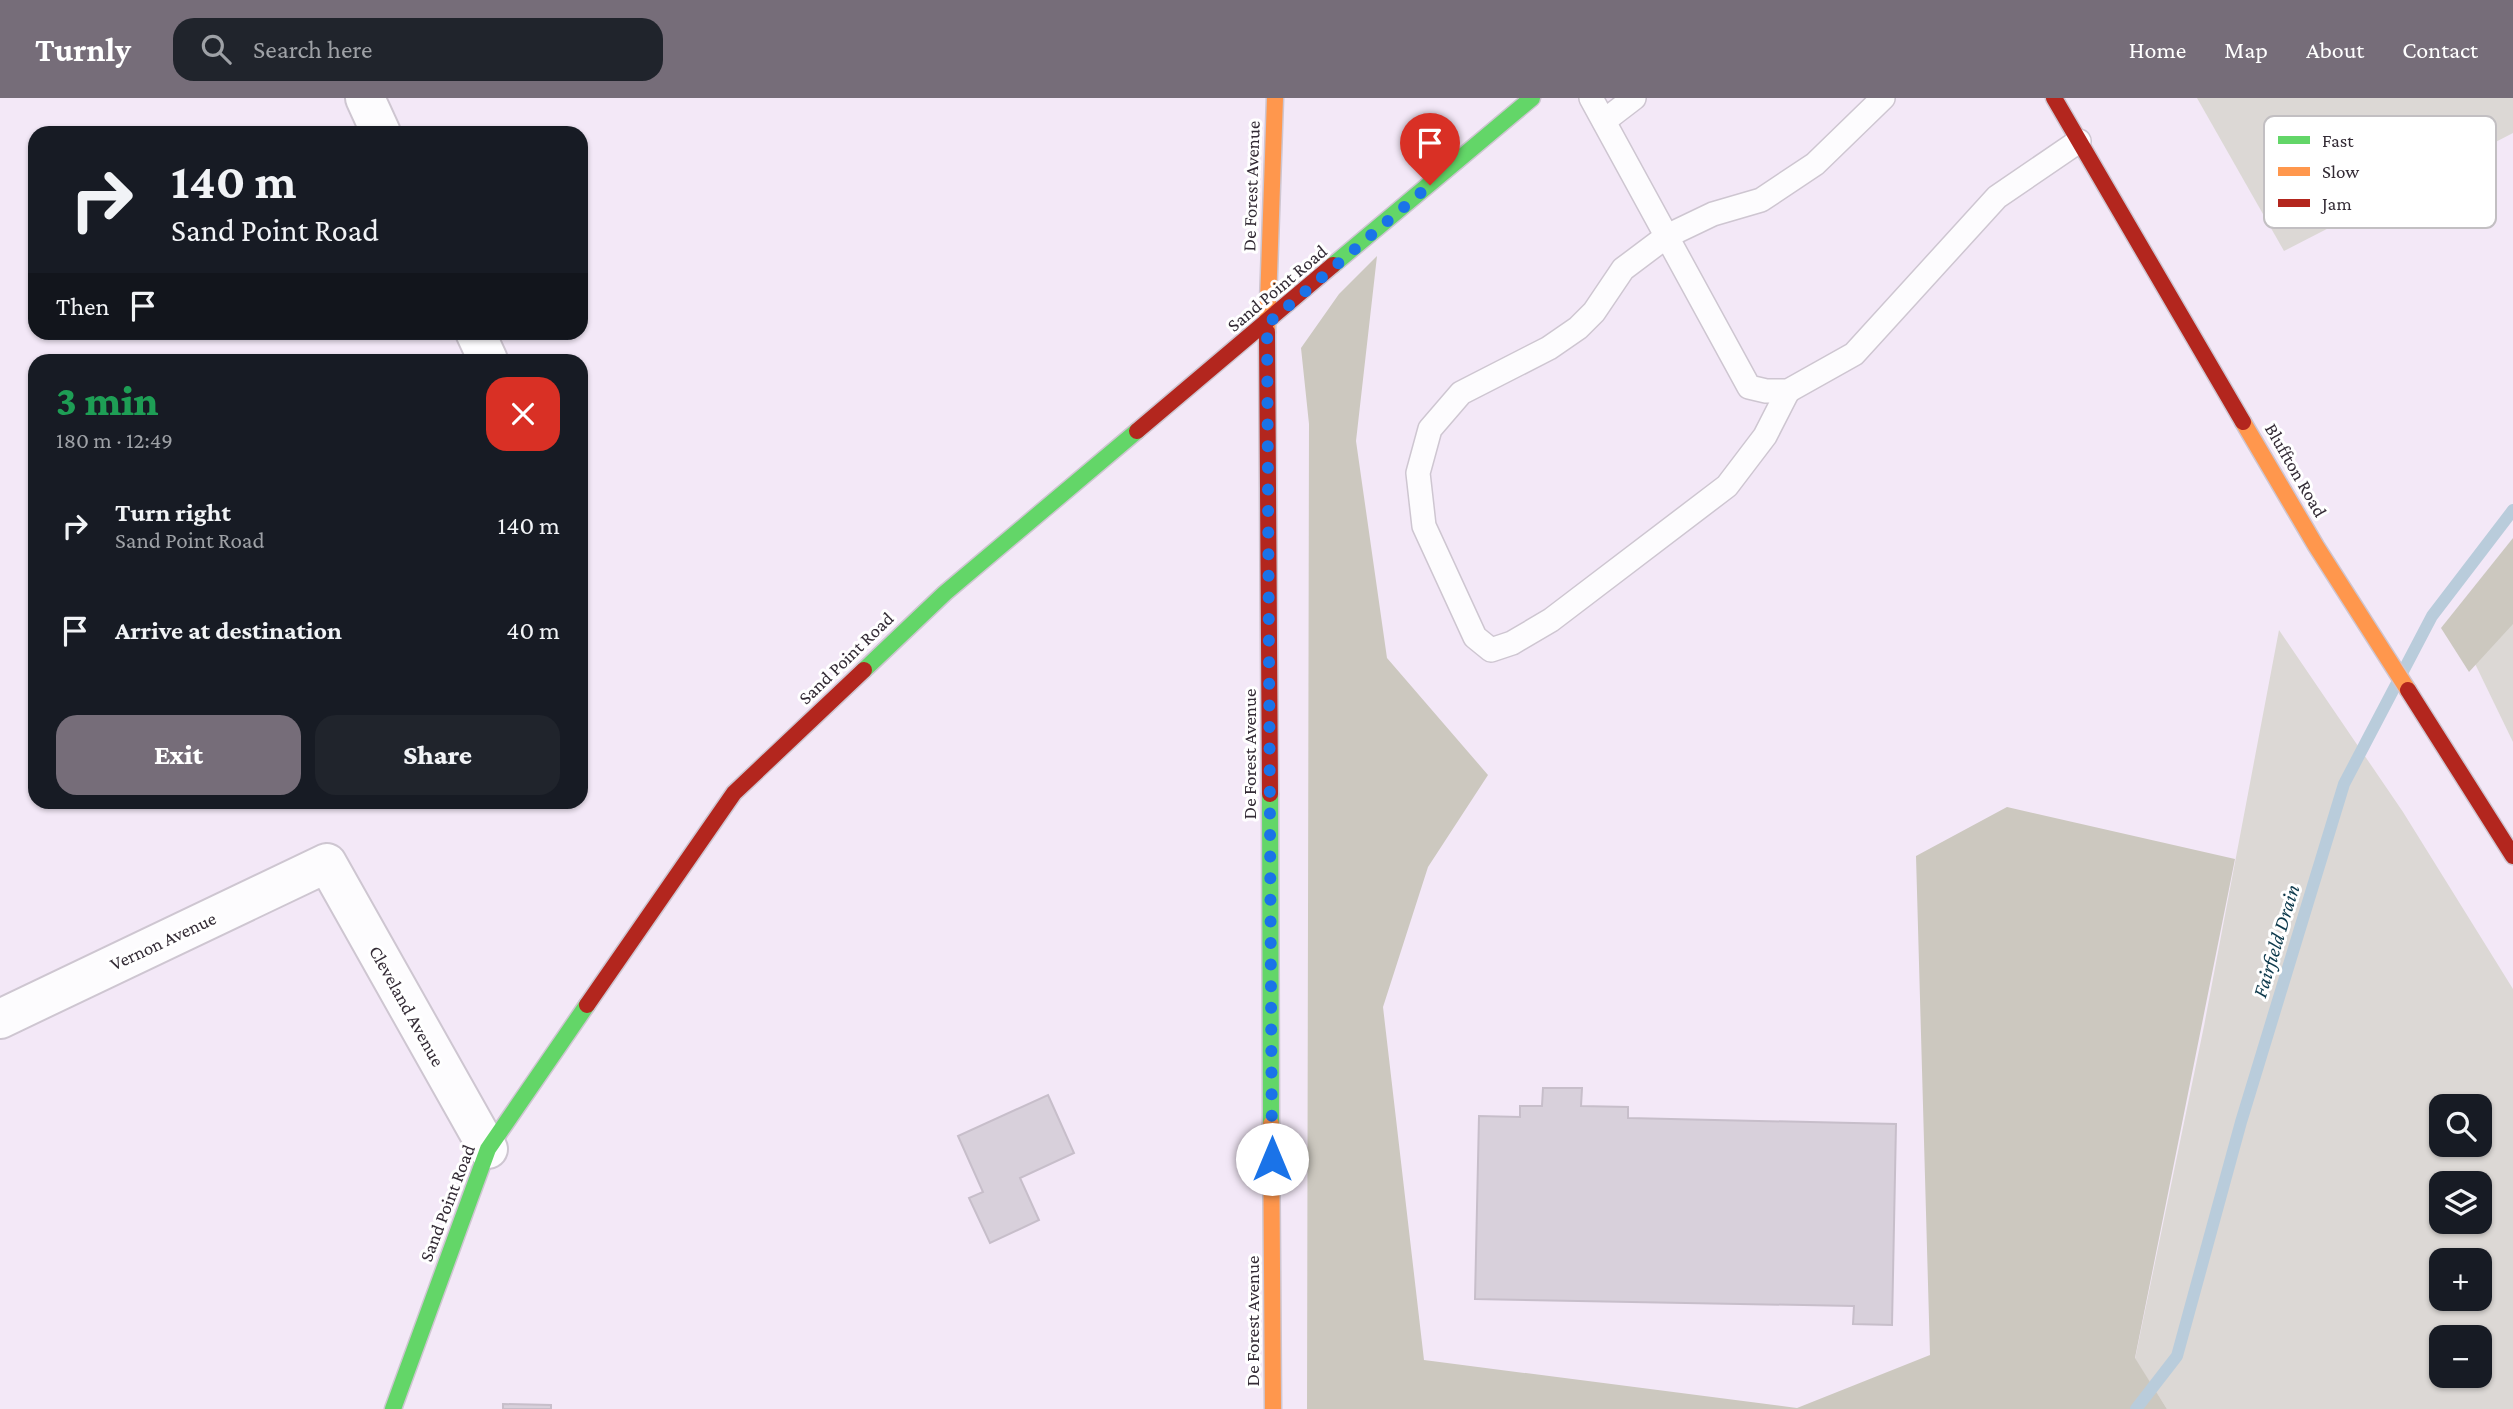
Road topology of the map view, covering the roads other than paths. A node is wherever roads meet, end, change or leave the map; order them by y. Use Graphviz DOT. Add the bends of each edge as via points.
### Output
graph roads {
  1 [pos="365,98"];
  2 [pos="1275,98"];
  3 [pos="1532,98"];
  4 [pos="1591,98"];
  5 [pos="1634,98"];
  6 [pos="1883,98"];
  7 [pos="2054,98"];
  8 [pos="1604,121"];
  9 [pos="378,126"];
  10 [pos="2078,141"];
  11 [pos="1667,236"];
  12 [pos="1267,324"];
  13 [pos="1788,391"];
  14 [pos="2513,856"];
  15 [pos="327,863"];
  16 [pos="0,1019"];
  17 [pos="488,1149"];
  18 [pos="393,1409"];
  19 [pos="1273,1409"];
  1 -- 9 [label="street"];
  2 -- 12 [label="street, De Forest Avenue"];
  3 -- 12 [label="street, Sand Point Road"];
  4 -- 8 [label="lane"];
  5 -- 8 [label="lane"];
  6 -- 11 [label="lane" via="1815,164 1761,200 1713,214"];
  7 -- 10 [label="street, Bluffton Road"];
  8 -- 11 [label="lane"];
  10 -- 13 [label="lane" via="1997,197 1854,354"];
  10 -- 14 [label="street, Bluffton Road" via="2316,547"];
  11 -- 13 [label="lane" via="1749,387"];
  11 -- 13 [label="lane" via="1623,269 1578,328 1461,393 1430,429 1419,473 1424,526 1475,637 1490,650 1512,643 1550,620 1727,486 1751,459"];
  12 -- 17 [label="street, Sand Point Road" via="945,593 734,793"];
  12 -- 19 [label="street, De Forest Avenue"];
  15 -- 16 [label="street, Vernon Avenue"];
  15 -- 17 [label="street, Cleveland Avenue"];
  17 -- 18 [label="street, Sand Point Road"];
}
